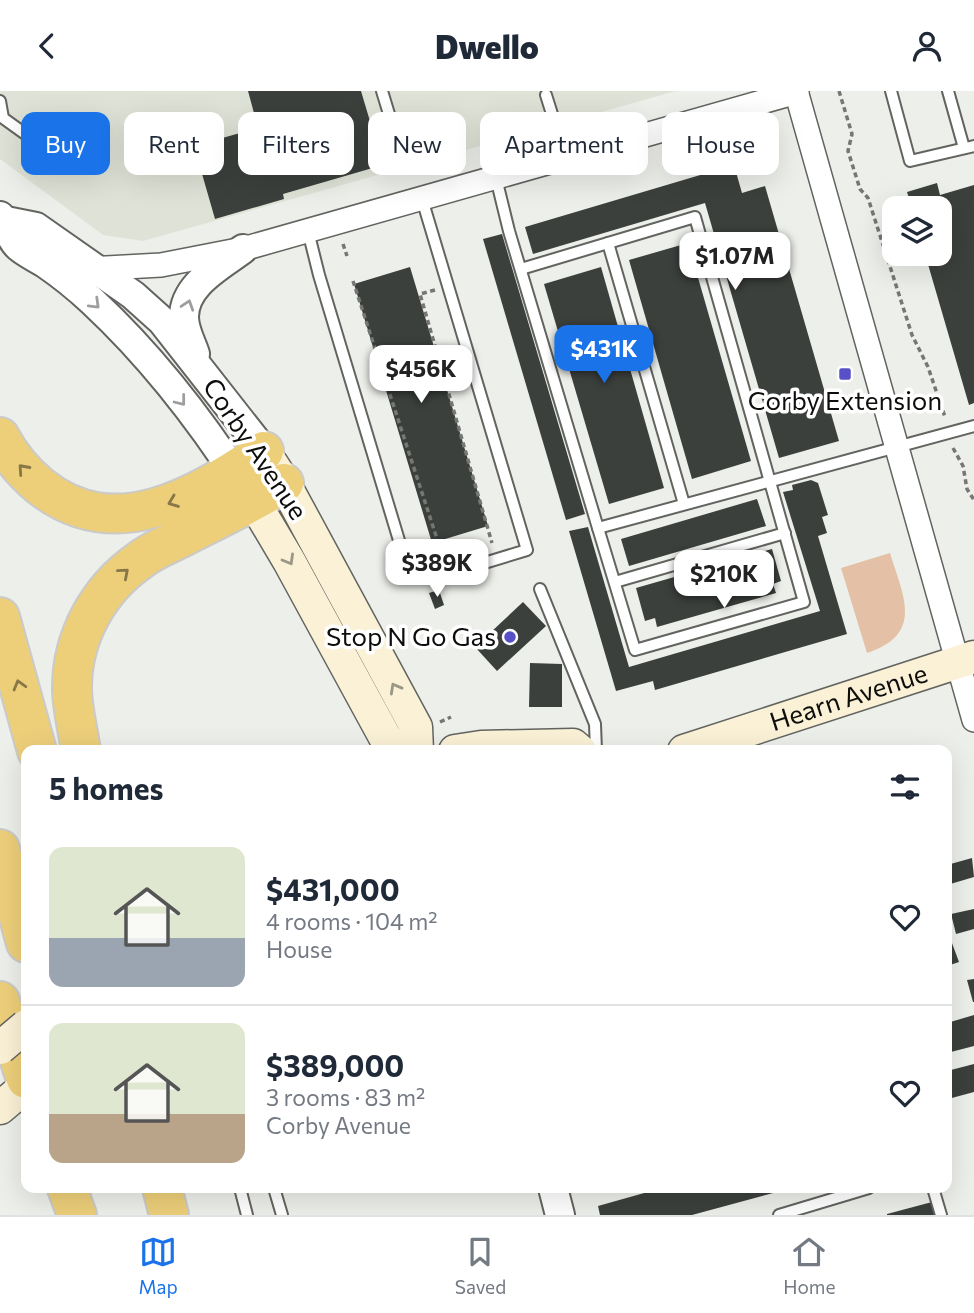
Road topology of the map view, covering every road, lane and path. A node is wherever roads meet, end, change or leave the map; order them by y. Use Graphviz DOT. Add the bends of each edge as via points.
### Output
graph roads {
  1 [pos="382,91"];
  2 [pos="839,91"];
  3 [pos="891,91"];
  4 [pos="948,91"];
  5 [pos="797,92"];
  6 [pos="546,95"];
  7 [pos="0,101"];
  8 [pos="388,112"];
  9 [pos="552,112"];
  10 [pos="1,118"];
  11 [pos="21,132"];
  12 [pos="648,134"];
  13 [pos="969,147"];
  14 [pos="506,175"];
  15 [pos="496,178"];
  16 [pos="422,199"];
  17 [pos="3,219"];
  18 [pos="308,231"];
  19 [pos="608,243"];
  20 [pos="343,244"];
  21 [pos="243,249"];
  22 [pos="346,256"];
  23 [pos="48,265"];
  24 [pos="96,269"];
  25 [pos="521,269"];
  26 [pos="353,281"];
  27 [pos="448,286"];
  28 [pos="201,369"];
  29 [pos="973,428"];
  30 [pos="949,432"];
  31 [pos="0,437"];
  32 [pos="896,446"];
  33 [pos="259,477"];
  34 [pos="770,481"];
  35 [pos="974,500"];
  36 [pos="684,504"];
  37 [pos="598,528"];
  38 [pos="785,533"];
  39 [pos="485,545"];
  40 [pos="452,548"];
  41 [pos="615,582"];
  42 [pos="540,589"];
  43 [pos="0,617"];
  44 [pos="966,659"];
  45 [pos="974,720"];
  46 [pos="35,745"];
  47 [pos="81,745"];
  48 [pos="394,745"];
  49 [pos="417,745"];
  50 [pos="596,745"];
  51 [pos="710,745"];
  52 [pos="0,849"];
  53 [pos="21,925"];
  54 [pos="0,1001"];
  55 [pos="21,1030"];
  56 [pos="0,1048"];
  57 [pos="21,1064"];
  58 [pos="21,1090"];
  59 [pos="0,1108"];
  60 [pos="69,1193"];
  61 [pos="95,1193"];
  62 [pos="163,1193"];
  63 [pos="176,1193"];
  64 [pos="241,1193"];
  65 [pos="275,1193"];
  66 [pos="554,1193"];
  67 [pos="852,1193"];
  68 [pos="934,1193"];
  69 [pos="77,1215"];
  70 [pos="102,1215"];
  71 [pos="169,1215"];
  72 [pos="179,1215"];
  73 [pos="247,1215"];
  74 [pos="282,1215"];
  75 [pos="561,1215"];
  76 [pos="779,1215"];
  77 [pos="941,1215"];
  1 -- 8 [label="lane"];
  2 -- 30 [label="path" via="852,134 848,151 860,189 868,198"];
  3 -- 13 [label="lane" via="910,161"];
  4 -- 13 [label="lane"];
  5 -- 12 [label="street"];
  5 -- 32 [label="street"];
  6 -- 9 [label="lane"];
  7 -- 10 [label="lane"];
  10 -- 11 [label="lane"];
  14 -- 15 [label="street"];
  15 -- 16 [label="street"];
  15 -- 25 [label="lane"];
  16 -- 18 [label="street"];
  16 -- 27 [label="lane"];
  17 -- 23 [label="street, Corby Avenue" via="18,246"];
  17 -- 24 [label="street, Corby Avenue" via="36,227"];
  18 -- 21 [label="street"];
  18 -- 27 [label="lane" via="404,557 481,564 527,550"];
  19 -- 25 [label="lane"];
  19 -- 34 [label="lane" via="695,217"];
  19 -- 36 [label="lane"];
  20 -- 22 [label="path"];
  21 -- 24 [label="street" via="161,265"];
  28 -- 21 [label="street, one-way" via="184,315 190,295 202,279"];
  23 -- 24 [label="street"];
  23 -- 33 [label="street, Corby Avenue, one-way" via="138,348 206,432"];
  24 -- 28 [label="street, Corby Avenue" via="162,321"];
  25 -- 37 [label="lane"];
  26 -- 40 [label="path" via="440,549"];
  27 -- 39 [label="path" via="420,294 494,542"];
  28 -- 33 [label="street, Corby Avenue"];
  29 -- 30 [label="lane"];
  30 -- 32 [label="lane"];
  30 -- 35 [label="path"];
  33 -- 31 [label="highway, one-way" via="152,510 123,515 93,512 70,505 29,477"];
  32 -- 34 [label="lane"];
  32 -- 44 [label="street"];
  47 -- 33 [label="highway, one-way" via="72,689 75,657 98,601 140,559"];
  33 -- 48 [label="main road, Corby Avenue, one-way" via="296,572 386,739"];
  49 -- 33 [label="main road, Corby Avenue, one-way" via="416,727"];
  34 -- 36 [label="lane"];
  34 -- 38 [label="lane"];
  36 -- 37 [label="lane"];
  37 -- 41 [label="lane"];
  38 -- 41 [label="lane"];
  38 -- 41 [label="lane" via="804,602 635,650"];
  42 -- 50 [label="lane" via="595,724"];
  46 -- 43 [label="highway, one-way"];
  44 -- 45 [label="street"];
  44 -- 51 [label="main road, Hearn Avenue"];
  52 -- 53 [label="highway"];
  54 -- 57 [label="highway"];
  55 -- 56 [label="main road, bridge"];
  58 -- 59 [label="main road"];
  60 -- 69 [label="highway"];
  61 -- 70 [label="highway"];
  62 -- 71 [label="highway"];
  63 -- 72 [label="highway"];
  64 -- 73 [label="lane"];
  65 -- 74 [label="lane"];
  66 -- 75 [label="street"];
  67 -- 76 [label="lane"];
  68 -- 77 [label="lane"];
}
